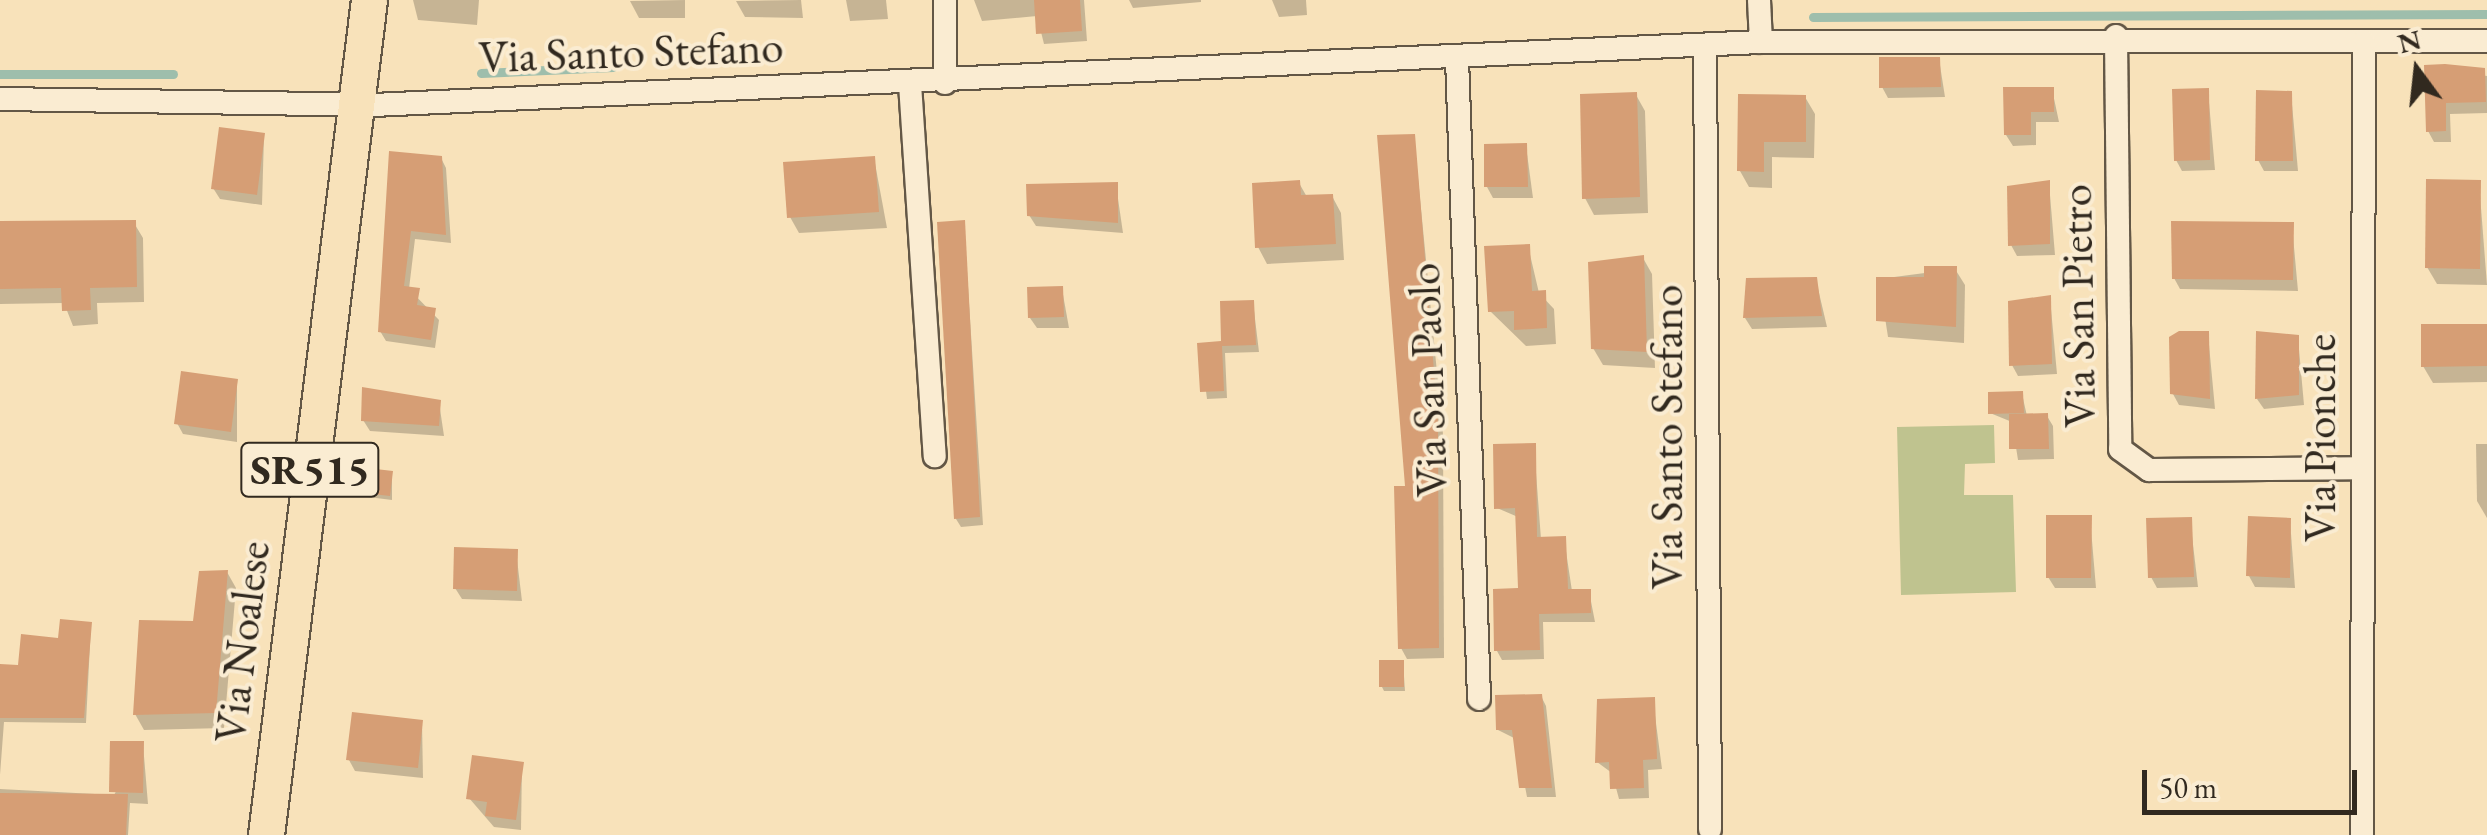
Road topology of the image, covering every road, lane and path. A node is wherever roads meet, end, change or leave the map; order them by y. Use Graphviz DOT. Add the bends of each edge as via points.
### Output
graph roads {
  1 [pos="369,0"];
  2 [pos="945,0"];
  3 [pos="1759,0"];
  4 [pos="2116,36"];
  5 [pos="2364,41"];
  6 [pos="2487,41"];
  7 [pos="1761,42"];
  8 [pos="1705,44"];
  9 [pos="1457,58"];
  10 [pos="945,83"];
  11 [pos="910,84"];
  12 [pos="0,99"];
  13 [pos="356,104"];
  14 [pos="934,456"];
  15 [pos="2358,468"];
  16 [pos="1479,699"];
  17 [pos="1710,829"];
  18 [pos="266,835"];
  19 [pos="2362,835"];
  1 -- 13 [label="main road, Via Noalese"];
  2 -- 10 [label="street"];
  3 -- 7 [label="street"];
  4 -- 5 [label="street, Via Santo Stefano"];
  4 -- 7 [label="street, Via Santo Stefano"];
  4 -- 15 [label="street, Via San Pietro" via="2120,449 2148,470"];
  5 -- 6 [label="street, Via Santo Stefano"];
  5 -- 15 [label="street, Via Pionche"];
  7 -- 8 [label="street, Via Santo Stefano"];
  8 -- 9 [label="street, Via Santo Stefano"];
  8 -- 17 [label="street, Via Santo Stefano"];
  9 -- 10 [label="street, Via Santo Stefano"];
  9 -- 16 [label="street, Via San Paolo"];
  10 -- 11 [label="street, Via Santo Stefano"];
  11 -- 13 [label="street, Via Santo Stefano"];
  11 -- 14 [label="street"];
  12 -- 13 [label="street, Via Santo Stefano"];
  13 -- 18 [label="main road, Via Noalese / SR515"];
  15 -- 19 [label="street, Via Pionche"];
}
